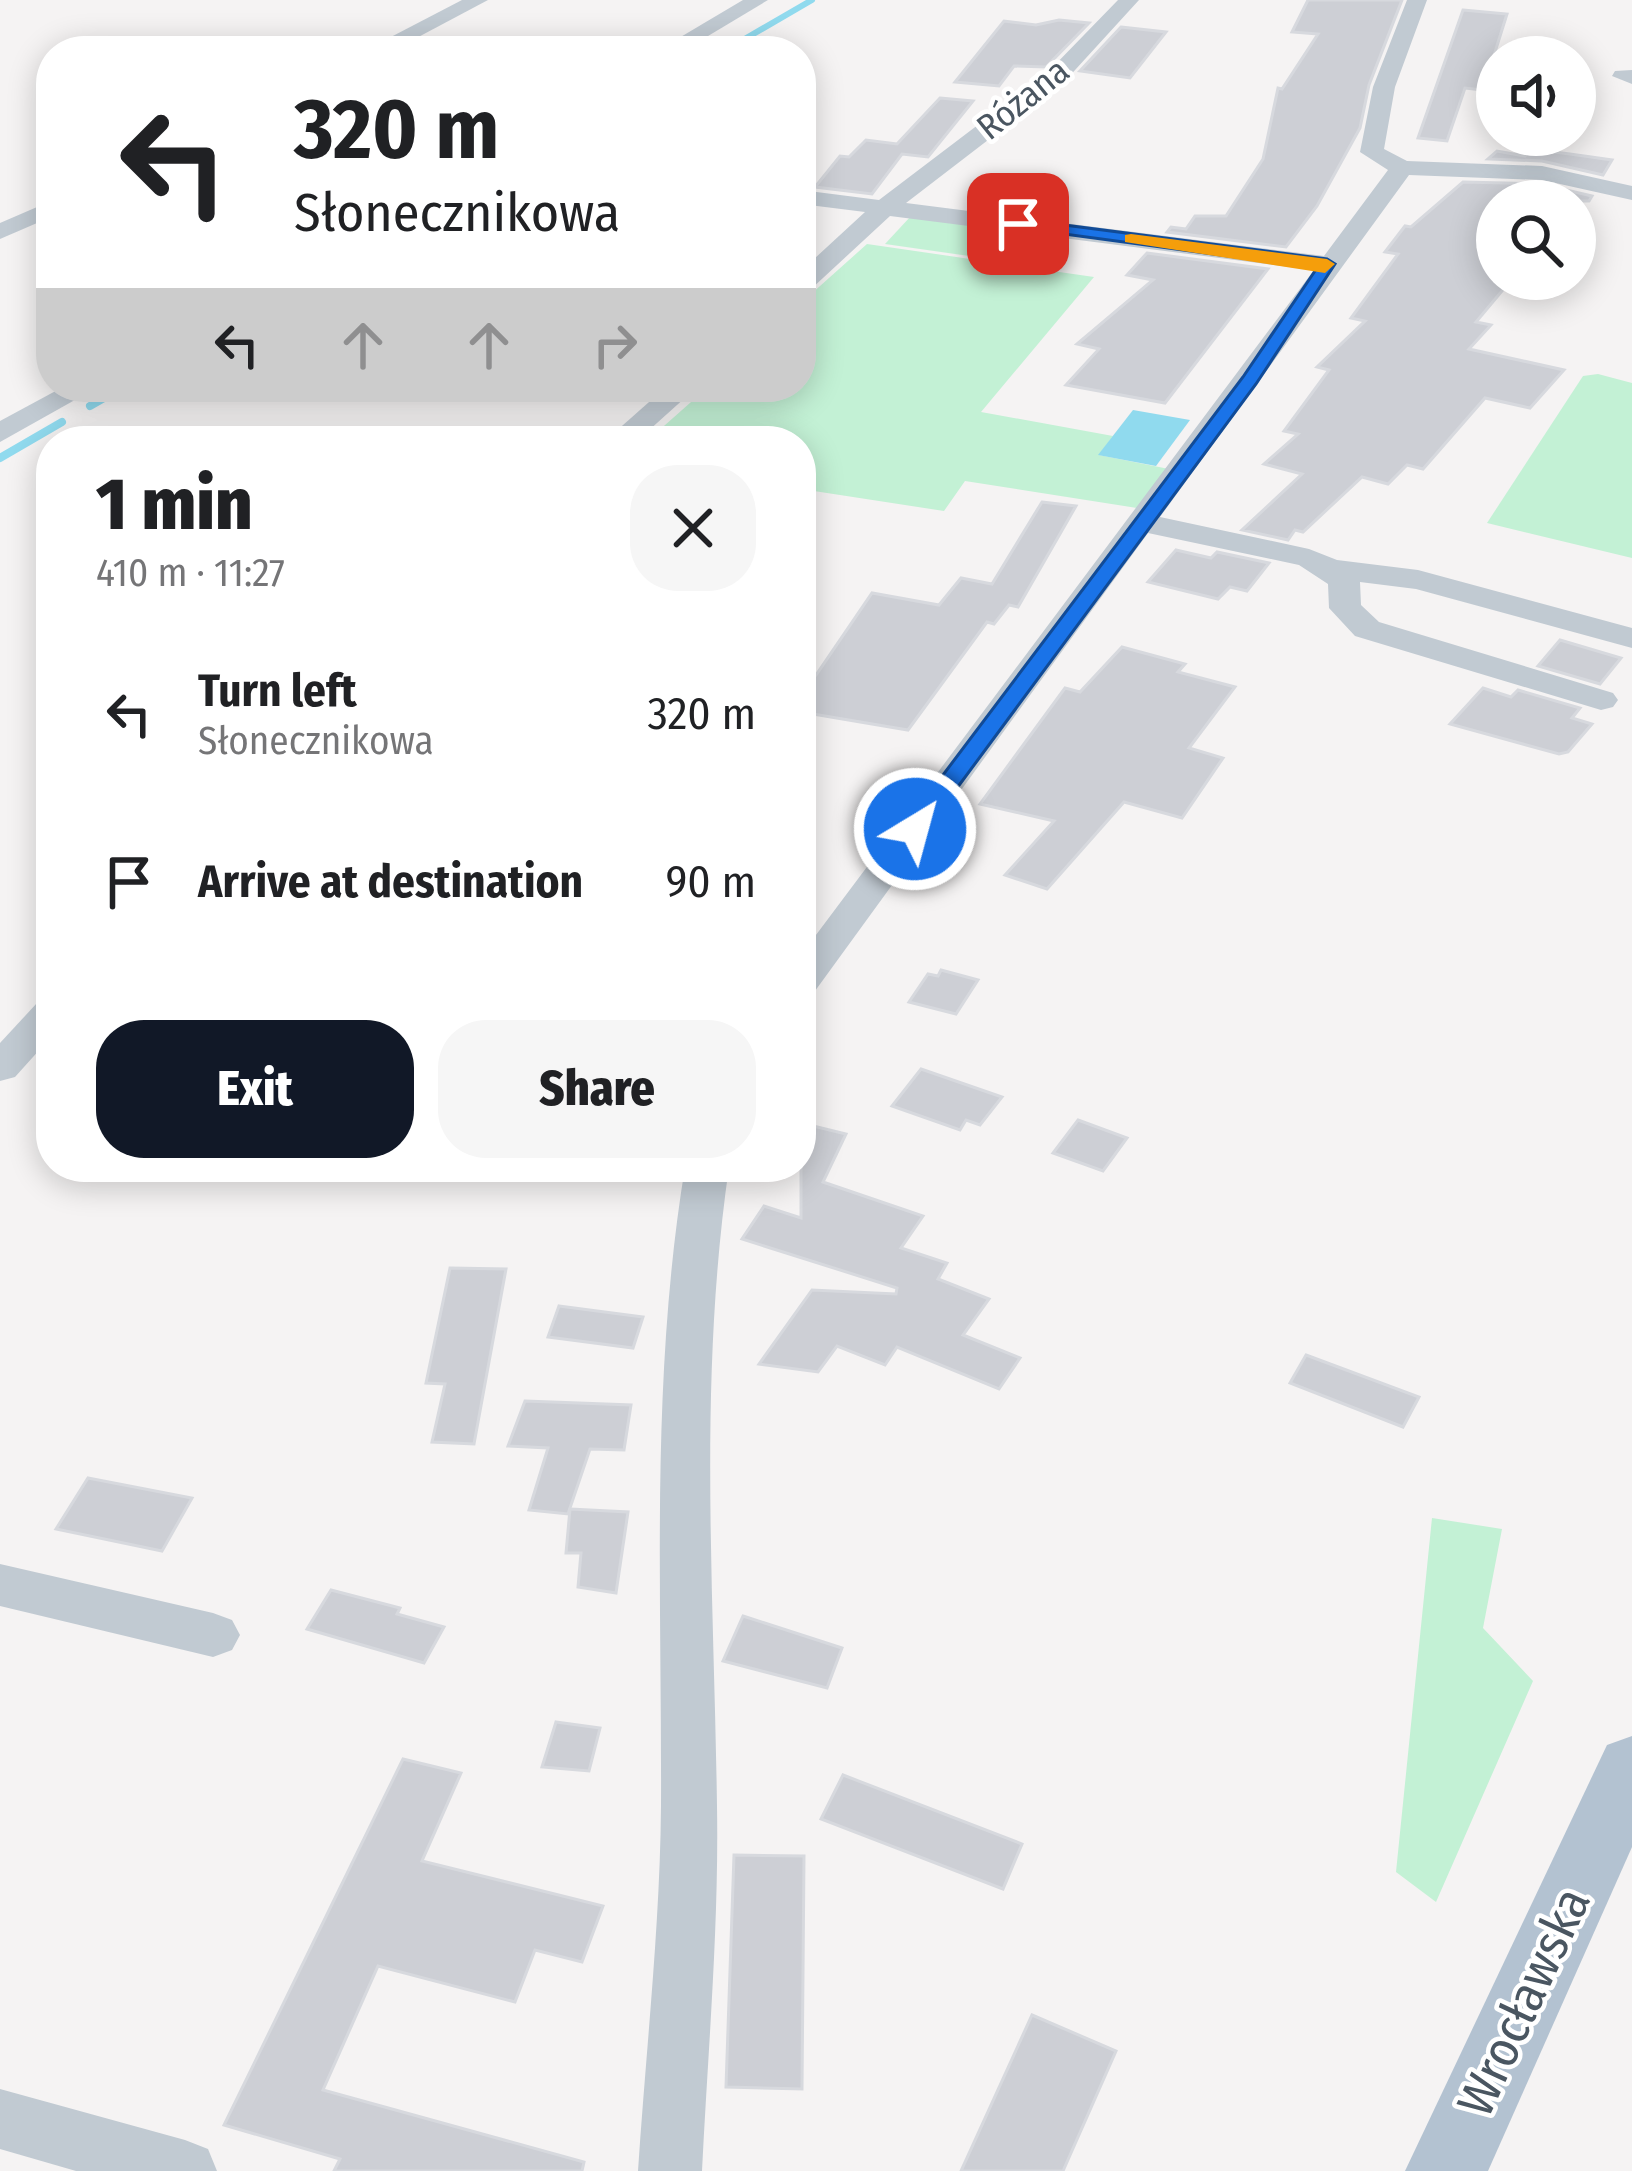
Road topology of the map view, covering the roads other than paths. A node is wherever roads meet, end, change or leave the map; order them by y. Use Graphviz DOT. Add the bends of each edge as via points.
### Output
graph roads {
  1 [pos="478,0"];
  2 [pos="758,0"];
  3 [pos="1129,0"];
  4 [pos="1418,0"];
  5 [pos="405,36"];
  6 [pos="694,36"];
  7 [pos="1402,168"];
  8 [pos="1632,193"];
  9 [pos="816,199"];
  10 [pos="885,207"];
  11 [pos="36,215"];
  12 [pos="0,232"];
  13 [pos="1327,264"];
  14 [pos="816,271"];
  15 [pos="57,402"];
  16 [pos="666,402"];
  17 [pos="638,426"];
  18 [pos="0,433"];
  19 [pos="1142,523"];
  20 [pos="1330,568"];
  21 [pos="1632,638"];
  22 [pos="1601,700"];
  23 [pos="816,962"];
  24 [pos="36,1028"];
  25 [pos="0,1068"];
  26 [pos="704,1182"];
  27 [pos="0,1585"];
  28 [pos="213,1635"];
  29 [pos="1632,1767"];
  30 [pos="0,2119"];
  31 [pos="185,2171"];
  32 [pos="670,2171"];
  33 [pos="1446,2171"];
  1 -- 5 [label="street"];
  2 -- 6 [label="street"];
  3 -- 10 [label="street, Różana" via="1057,76"];
  4 -- 7 [label="street" via="1384,87 1372,152"];
  7 -- 8 [label="street" via="1541,173"];
  7 -- 13 [label="street"];
  9 -- 10 [label="street"];
  10 -- 13 [label="street"];
  10 -- 14 [label="street, Różana"];
  11 -- 12 [label="street"];
  13 -- 19 [label="street"];
  15 -- 18 [label="street"];
  16 -- 17 [label="street"];
  19 -- 20 [label="street"];
  19 -- 23 [label="street"];
  20 -- 21 [label="street" via="1418,580"];
  20 -- 22 [label="street" via="1344,582 1345,608 1367,629"];
  24 -- 25 [label="street"];
  26 -- 32 [label="street" via="692,1243 685,1414 689,1814"];
  27 -- 28 [label="street"];
  29 -- 33 [label="main road, Wrocławska"];
  30 -- 31 [label="street"];
}
